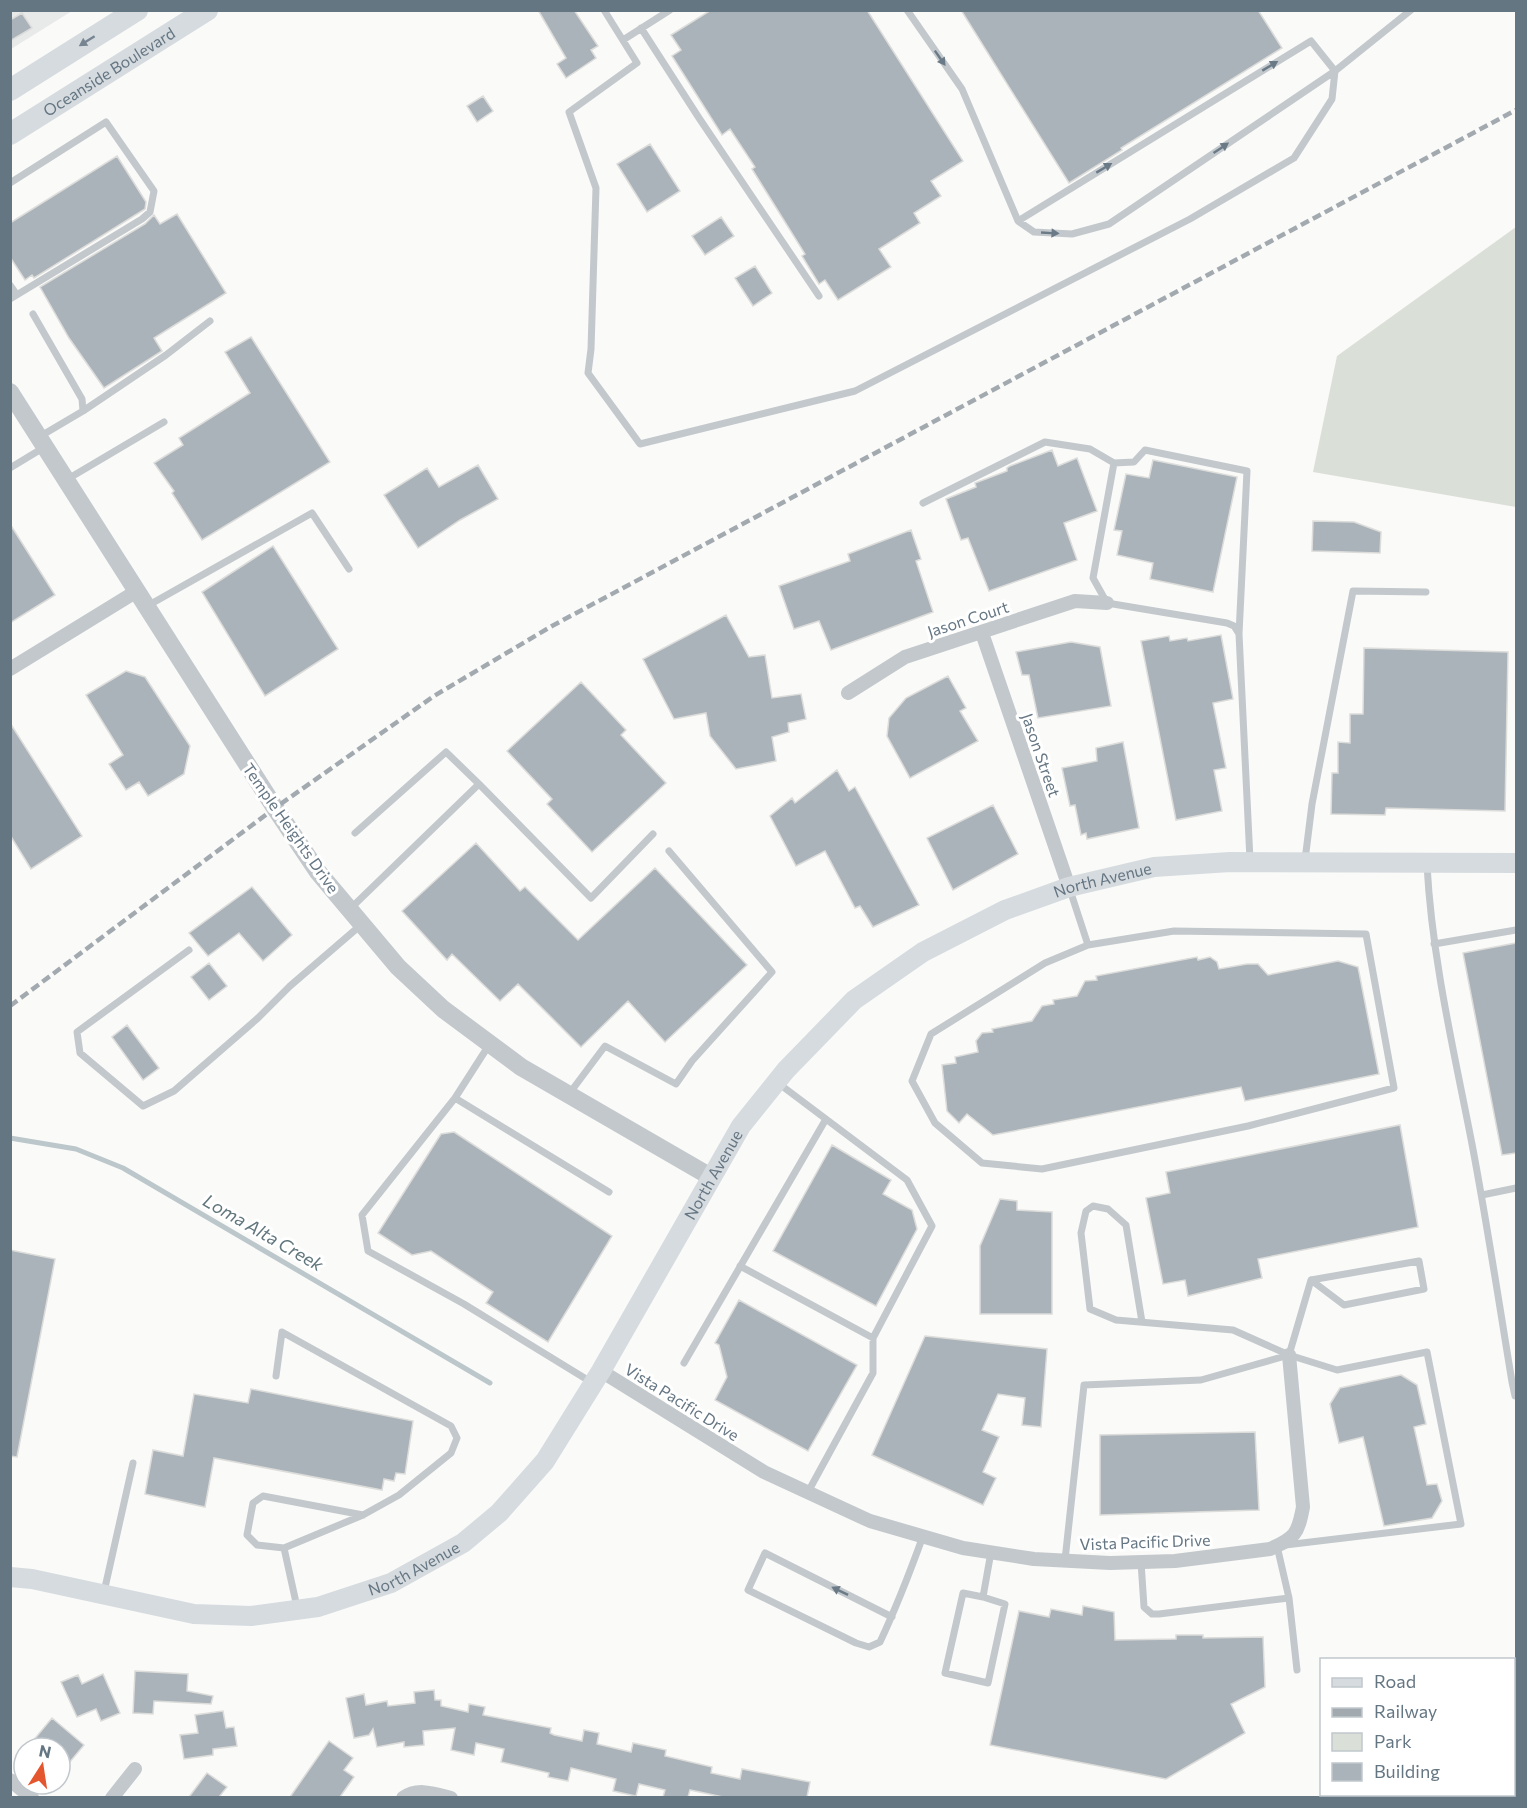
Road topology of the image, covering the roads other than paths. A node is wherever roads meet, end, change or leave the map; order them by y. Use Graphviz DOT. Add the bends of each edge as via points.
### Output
graph roads {
  1 [pos="137,10"];
  2 [pos="207,10"];
  3 [pos="604,10"];
  4 [pos="670,10"];
  5 [pos="907,10"];
  6 [pos="1412,10"];
  7 [pos="641,28"];
  8 [pos="622,40"];
  9 [pos="1335,71"];
  10 [pos="10,90"];
  11 [pos="10,134"];
  12 [pos="10,183"];
  13 [pos="1018,220"];
  14 [pos="10,285"];
  15 [pos="819,296"];
  16 [pos="14,297"];
  17 [pos="33,314"];
  18 [pos="210,321"];
  19 [pos="10,392"];
  20 [pos="83,411"];
  21 [pos="164,422"];
  22 [pos="42,442"];
  23 [pos="1114,463"];
  24 [pos="10,468"];
  25 [pos="66,480"];
  26 [pos="923,503"];
  27 [pos="349,569"];
  28 [pos="137,591"];
  29 [pos="1426,592"];
  30 [pos="1107,603"];
  31 [pos="147,606"];
  32 [pos="982,633"];
  33 [pos="1239,634"];
  34 [pos="10,669"];
  35 [pos="848,693"];
  36 [pos="479,784"];
  37 [pos="355,832"];
  38 [pos="653,834"];
  39 [pos="669,851"];
  40 [pos="1250,862"];
  41 [pos="1305,862"];
  42 [pos="1426,862"];
  43 [pos="1516,862"];
  44 [pos="1069,887"];
  45 [pos="350,910"];
  46 [pos="362,924"];
  47 [pos="1516,930"];
  48 [pos="1434,944"];
  49 [pos="1088,945"];
  50 [pos="189,950"];
  51 [pos="490,1044"];
  52 [pos="776,1082"];
  53 [pos="569,1094"];
  54 [pos="455,1098"];
  55 [pos="826,1119"];
  56 [pos="711,1178"];
  57 [pos="1516,1188"];
  58 [pos="609,1192"];
  59 [pos="1482,1195"];
  60 [pos="740,1266"];
  61 [pos="1311,1280"];
  62 [pos="1142,1322"];
  63 [pos="873,1338"];
  64 [pos="1289,1355"];
  65 [pos="684,1363"];
  66 [pos="276,1376"];
  67 [pos="597,1378"];
  68 [pos="1516,1396"];
  69 [pos="133,1463"];
  70 [pos="808,1493"];
  71 [pos="363,1515"];
  72 [pos="923,1536"];
  73 [pos="1277,1546"];
  74 [pos="284,1548"];
  75 [pos="992,1552"];
  76 [pos="1065,1561"];
  77 [pos="1141,1562"];
  78 [pos="10,1577"];
  79 [pos="104,1594"];
  80 [pos="983,1597"];
  81 [pos="1289,1598"];
  82 [pos="298,1610"];
  83 [pos="892,1617"];
  84 [pos="1297,1670"];
  85 [pos="135,1769"];
  86 [pos="10,1780"];
  87 [pos="32,1797"];
  88 [pos="111,1797"];
  89 [pos="403,1797"];
  90 [pos="451,1797"];
  1 -- 10 [label="main road, one-way"];
  2 -- 11 [label="main road, Oceanside Boulevard"];
  3 -- 8 [label="lane"];
  4 -- 7 [label="lane"];
  5 -- 13 [label="lane, one-way" via="962,89"];
  6 -- 9 [label="lane"];
  7 -- 8 [label="lane"];
  7 -- 15 [label="lane"];
  8 -- 9 [label="lane" via="637,63 569,112 596,188 588,373 640,444 855,391 1190,219 1294,158 1332,99"];
  13 -- 9 [label="lane, one-way" via="1034,232 1072,234 1109,224"];
  13 -- 9 [label="lane, one-way" via="1311,42"];
  12 -- 16 [label="lane" via="106,122 154,191 150,212 142,219"];
  14 -- 16 [label="lane"];
  17 -- 20 [label="lane" via="82,399"];
  18 -- 20 [label="lane"];
  19 -- 22 [label="street, Temple Heights Drive"];
  20 -- 22 [label="lane"];
  21 -- 25 [label="lane"];
  22 -- 24 [label="lane"];
  22 -- 25 [label="street, Temple Heights Drive"];
  23 -- 26 [label="lane" via="1090,449 1045,442"];
  23 -- 30 [label="lane" via="1093,578"];
  23 -- 33 [label="lane" via="1134,462 1145,450 1247,471"];
  25 -- 28 [label="street, Temple Heights Drive"];
  27 -- 31 [label="lane" via="312,513"];
  28 -- 31 [label="street, Temple Heights Drive"];
  28 -- 34 [label="street"];
  29 -- 41 [label="lane" via="1353,591 1312,804"];
  30 -- 32 [label="street, Jason Court" via="1075,601"];
  30 -- 33 [label="lane" via="1227,623"];
  31 -- 45 [label="street, Temple Heights Drive" via="275,808 318,872"];
  32 -- 35 [label="street, Jason Court" via="905,657"];
  32 -- 44 [label="street, Jason Street"];
  33 -- 40 [label="lane"];
  36 -- 37 [label="lane" via="446,752"];
  36 -- 38 [label="lane" via="591,898"];
  36 -- 45 [label="lane"];
  39 -- 53 [label="lane" via="772,972 676,1084 605,1046"];
  40 -- 41 [label="main road, North Avenue"];
  40 -- 44 [label="main road, North Avenue" via="1154,867"];
  41 -- 42 [label="main road, North Avenue"];
  42 -- 43 [label="main road, North Avenue"];
  42 -- 48 [label="lane"];
  44 -- 49 [label="lane"];
  44 -- 52 [label="main road, North Avenue" via="1005,910 923,952 854,1000"];
  45 -- 46 [label="street, Temple Heights Drive"];
  46 -- 50 [label="lane" via="174,1091 143,1106 80,1053 77,1032"];
  46 -- 51 [label="street, Temple Heights Drive" via="405,974"];
  47 -- 48 [label="lane"];
  48 -- 59 [label="lane"];
  49 -- 49 [label="lane" via="1174,931 1366,934 1394,1088 1248,1126 1042,1170 982,1163 935,1123 912,1080 931,1034 1045,963"];
  51 -- 53 [label="street, Temple Heights Drive"];
  51 -- 54 [label="lane"];
  52 -- 55 [label="lane"];
  52 -- 56 [label="main road, North Avenue" via="741,1126"];
  53 -- 56 [label="street, Temple Heights Drive"];
  54 -- 58 [label="lane"];
  54 -- 67 [label="lane" via="362,1215 368,1251"];
  55 -- 60 [label="lane"];
  55 -- 63 [label="lane" via="907,1180 932,1226"];
  56 -- 67 [label="main road, North Avenue"];
  57 -- 59 [label="lane"];
  59 -- 68 [label="lane"];
  60 -- 63 [label="lane"];
  60 -- 65 [label="lane"];
  61 -- 61 [label="lane" via="1419,1261 1424,1289 1344,1305"];
  61 -- 64 [label="lane"];
  62 -- 62 [label="lane" via="1116,1320 1090,1309 1081,1233 1086,1211 1093,1206 1108,1209 1126,1225"];
  62 -- 64 [label="lane" via="1233,1329"];
  63 -- 70 [label="lane" via="873,1373"];
  64 -- 73 [label="street, Vista Pacific Drive" via="1303,1508 1299,1530"];
  64 -- 73 [label="lane" via="1337,1370 1427,1352 1461,1524"];
  64 -- 76 [label="lane" via="1201,1380 1084,1385"];
  66 -- 71 [label="lane" via="282,1332 451,1426 457,1438 451,1453 399,1495"];
  67 -- 70 [label="street, Vista Pacific Drive"];
  67 -- 82 [label="main road, North Avenue" via="545,1461 499,1513 463,1543 391,1583"];
  69 -- 79 [label="lane"];
  70 -- 72 [label="street, Vista Pacific Drive" via="870,1521"];
  71 -- 74 [label="lane"];
  71 -- 74 [label="lane" via="263,1496 253,1503 247,1535 257,1545"];
  72 -- 75 [label="street, Vista Pacific Drive"];
  72 -- 83 [label="lane"];
  73 -- 77 [label="street, Vista Pacific Drive"];
  73 -- 81 [label="lane"];
  74 -- 82 [label="lane"];
  75 -- 76 [label="street, Vista Pacific Drive"];
  75 -- 80 [label="lane"];
  76 -- 77 [label="street, Vista Pacific Drive"];
  77 -- 81 [label="lane" via="1144,1607 1152,1614"];
  78 -- 79 [label="main road, North Avenue"];
  79 -- 82 [label="main road, North Avenue" via="194,1614 251,1616"];
  80 -- 80 [label="lane" via="963,1593 945,1673 988,1683 1005,1604"];
  81 -- 84 [label="lane"];
  83 -- 83 [label="lane, one-way" via="765,1553 748,1590 869,1647 880,1642"];
  85 -- 88 [label="street"];
  86 -- 87 [label="street"];
  89 -- 90 [label="street" via="421,1791"];
}
